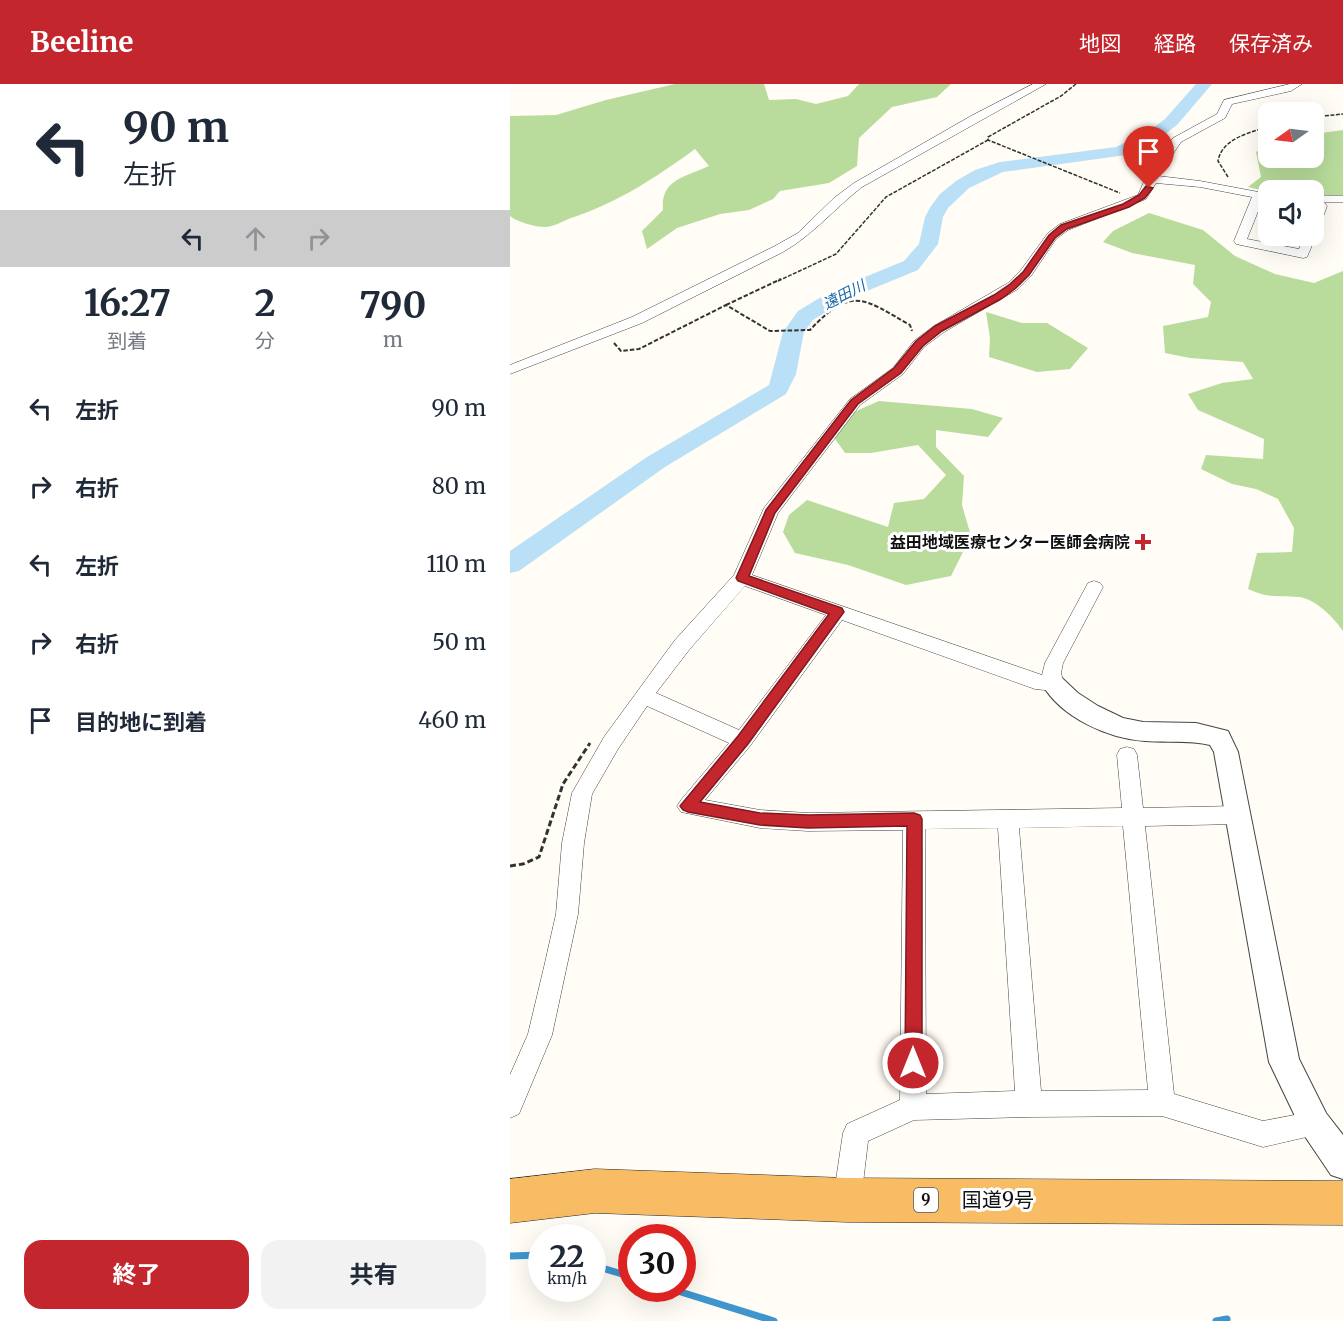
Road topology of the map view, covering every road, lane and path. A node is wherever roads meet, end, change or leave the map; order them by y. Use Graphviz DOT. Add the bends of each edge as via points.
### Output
graph roads {
  1 [pos="1041,84"];
  2 [pos="1076,84"];
  3 [pos="1297,84"];
  4 [pos="1343,114"];
  5 [pos="1324,116"];
  6 [pos="1258,130"];
  7 [pos="988,140"];
  8 [pos="1151,179"];
  9 [pos="1223,188"];
  10 [pos="1258,195"];
  11 [pos="1343,199"];
  12 [pos="1324,200"];
  13 [pos="1258,207"];
  14 [pos="1258,245"];
  15 [pos="1264,246"];
  16 [pos="1306,246"];
  17 [pos="726,305"];
  18 [pos="605,333"];
  19 [pos="906,360"];
  20 [pos="510,369"];
  21 [pos="742,578"];
  22 [pos="1094,587"];
  23 [pos="838,612"];
  24 [pos="1054,684"];
  25 [pos="643,696"];
  26 [pos="743,740"];
  27 [pos="611,742"];
  28 [pos="1127,755"];
  29 [pos="1237,815"];
  30 [pos="1008,818"];
  31 [pos="1134,818"];
  32 [pos="914,819"];
  33 [pos="510,866"];
  34 [pos="1162,1102"];
  35 [pos="1029,1104"];
  36 [pos="510,1105"];
  37 [pos="913,1107"];
  38 [pos="1315,1124"];
  39 [pos="1343,1163"];
  40 [pos="847,1200"];
  41 [pos="510,1201"];
  42 [pos="1343,1203"];
  1 -- 18 [label="street" via="858,185 802,236"];
  2 -- 7 [label="path"];
  3 -- 8 [label="street" via="1228,102 1221,116 1177,140"];
  4 -- 5 [label="path"];
  6 -- 9 [label="path" via="1234,139 1218,157 1218,164 1229,180"];
  7 -- 8 [label="path" via="1116,192 1130,192 1140,178"];
  7 -- 17 [label="path" via="886,197 836,254"];
  8 -- 9 [label="street"];
  8 -- 19 [label="street" via="1142,197 1126,206 1064,227 1013,286 939,328"];
  9 -- 10 [label="street"];
  11 -- 12 [label="street"];
  13 -- 14 [label="street" via="1240,241"];
  15 -- 16 [label="street" via="1303,254"];
  17 -- 18 [label="path" via="628,352 621,351"];
  17 -- 19 [label="path" via="770,331 801,332 810,330 838,306 865,300 910,325 913,330 896,350"];
  18 -- 20 [label="street"];
  19 -- 21 [label="street" via="855,402 770,512"];
  21 -- 23 [label="street"];
  21 -- 25 [label="street"];
  22 -- 24 [label="street" via="1054,663"];
  23 -- 24 [label="street" via="1035,682"];
  23 -- 26 [label="street"];
  24 -- 29 [label="street" via="1109,723 1133,730 1200,731 1219,738 1226,752"];
  25 -- 26 [label="street"];
  25 -- 27 [label="street"];
  26 -- 32 [label="street" via="688,806 760,819 808,822"];
  27 -- 33 [label="path" via="604,735 591,741 571,765 555,800 540,857"];
  27 -- 36 [label="street" via="582,793 567,914 556,967 540,1035"];
  28 -- 31 [label="street"];
  29 -- 31 [label="street"];
  29 -- 38 [label="street" via="1284,1062"];
  30 -- 31 [label="street"];
  30 -- 32 [label="street"];
  30 -- 35 [label="street"];
  31 -- 34 [label="street"];
  32 -- 37 [label="street"];
  34 -- 35 [label="street"];
  34 -- 38 [label="street" via="1263,1134"];
  35 -- 37 [label="street"];
  37 -- 40 [label="street" via="856,1133"];
  38 -- 39 [label="street"];
  40 -- 41 [label="highway, 国道9号 / 9" via="595,1191"];
  40 -- 42 [label="highway, 国道9号 / 9"];
}
